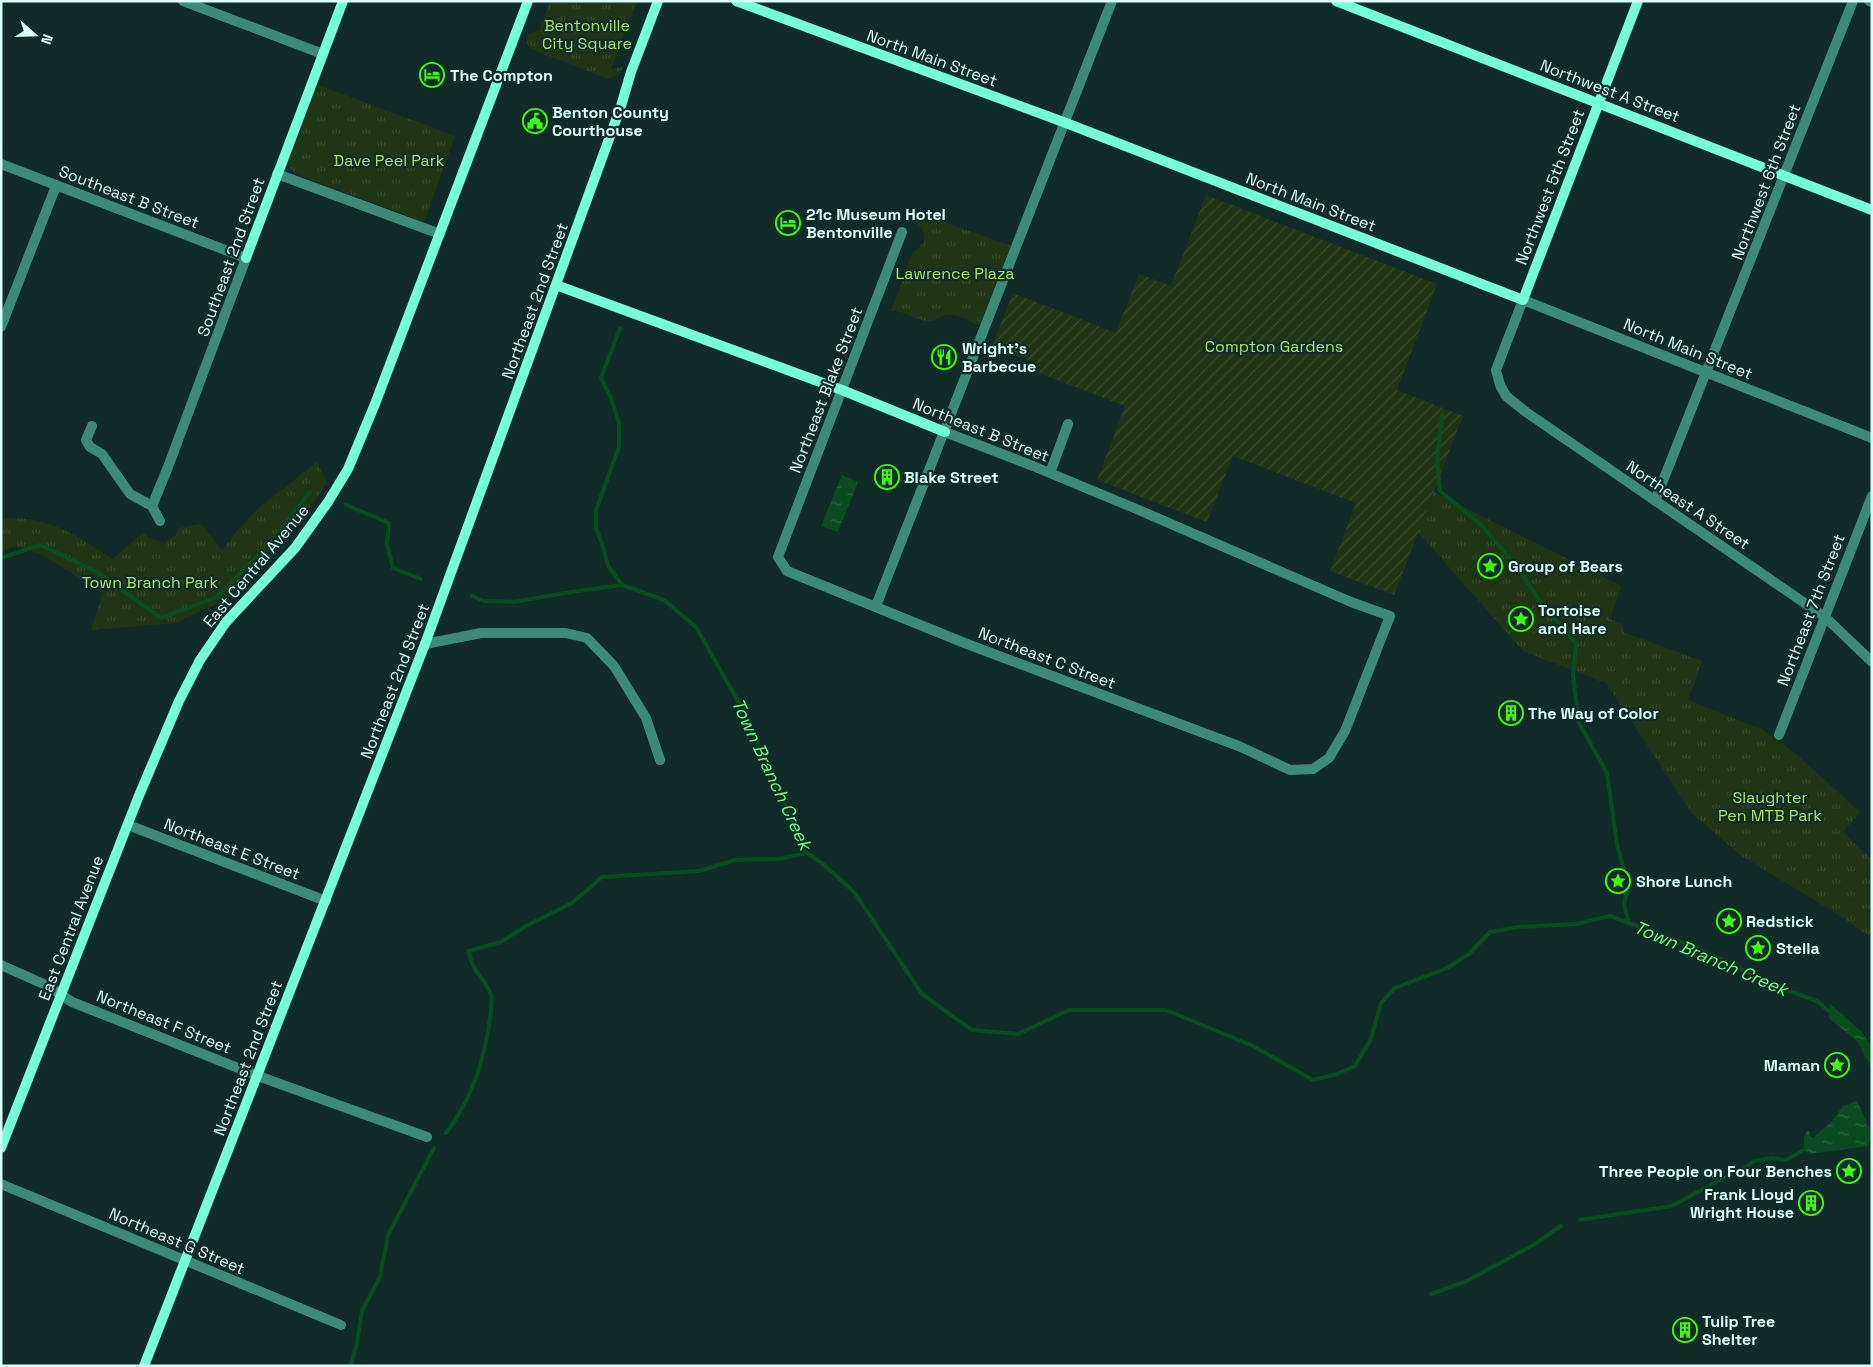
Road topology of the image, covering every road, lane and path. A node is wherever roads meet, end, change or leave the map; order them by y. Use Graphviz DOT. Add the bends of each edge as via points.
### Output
graph roads {
  1 [pos="183,1"];
  2 [pos="343,1"];
  3 [pos="528,1"];
  4 [pos="658,1"];
  5 [pos="736,1"];
  6 [pos="1112,1"];
  7 [pos="1336,1"];
  8 [pos="1638,1"];
  9 [pos="1853,1"];
  10 [pos="323,54"];
  11 [pos="1598,102"];
  12 [pos="1066,123"];
  13 [pos="1,164"];
  14 [pos="277,174"];
  15 [pos="1784,176"];
  16 [pos="56,186"];
  17 [pos="1872,210"];
  18 [pos="902,232"];
  19 [pos="440,234"];
  20 [pos="246,258"];
  21 [pos="556,285"];
  22 [pos="1522,300"];
  23 [pos="1,327"];
  24 [pos="1706,373"];
  25 [pos="842,390"];
  26 [pos="1068,424"];
  27 [pos="92,426"];
  28 [pos="945,432"];
  29 [pos="1872,438"];
  30 [pos="1050,473"];
  31 [pos="1872,496"];
  32 [pos="1655,502"];
  33 [pos="152,506"];
  34 [pos="160,521"];
  35 [pos="778,558"];
  36 [pos="876,606"];
  37 [pos="1825,617"];
  38 [pos="425,644"];
  39 [pos="1872,662"];
  40 [pos="1779,735"];
  41 [pos="660,760"];
  42 [pos="1313,769"];
  43 [pos="128,825"];
  44 [pos="326,901"];
  45 [pos="1,965"];
  46 [pos="61,995"];
  47 [pos="258,1076"];
  48 [pos="427,1137"];
  49 [pos="1,1148"];
  50 [pos="1,1184"];
  51 [pos="185,1261"];
  52 [pos="341,1325"];
  53 [pos="144,1366"];
  1 -- 10 [label="street"];
  2 -- 10 [label="street, Southeast 2nd Street"];
  3 -- 19 [label="street, East Central Avenue"];
  4 -- 21 [label="street, Northeast 2nd Street"];
  5 -- 12 [label="street, North Main Street"];
  6 -- 12 [label="street"];
  7 -- 11 [label="street, Northwest A Street"];
  8 -- 11 [label="street, Northwest 5th Street"];
  9 -- 15 [label="street, Northwest 6th Street"];
  10 -- 14 [label="street, Southeast 2nd Street"];
  11 -- 15 [label="street, Northwest A Street"];
  11 -- 22 [label="street, Northwest 5th Street"];
  12 -- 22 [label="street, North Main Street"];
  12 -- 28 [label="street"];
  13 -- 16 [label="street, Southeast B Street"];
  14 -- 19 [label="street"];
  14 -- 20 [label="street, Southeast 2nd Street"];
  15 -- 17 [label="street, Northwest A Street"];
  15 -- 24 [label="street, Northwest 6th Street"];
  16 -- 20 [label="street, Southeast B Street"];
  16 -- 23 [label="street"];
  18 -- 25 [label="street, Northeast Blake Street"];
  19 -- 43 [label="street, East Central Avenue" via="348,469 295,548 226,622 200,660"];
  20 -- 33 [label="street, Southeast 2nd Street"];
  21 -- 25 [label="street, Northeast B Street"];
  21 -- 38 [label="street, Northeast 2nd Street"];
  22 -- 24 [label="street, North Main Street"];
  22 -- 32 [label="street, Northeast A Street" via="1496,370 1506,396"];
  24 -- 29 [label="street, North Main Street"];
  24 -- 32 [label="street, Northwest 6th Street"];
  25 -- 28 [label="street, Northeast B Street"];
  25 -- 35 [label="street, Northeast Blake Street"];
  26 -- 30 [label="street"];
  27 -- 33 [label="street" via="86,440 90,447 102,454 130,494"];
  28 -- 30 [label="street, Northeast B Street"];
  28 -- 36 [label="street"];
  30 -- 42 [label="street, Northeast B Street" via="1390,616 1345,731 1329,758"];
  31 -- 37 [label="street, Northeast 7th Street"];
  32 -- 37 [label="street, Northeast A Street"];
  33 -- 34 [label="street"];
  35 -- 36 [label="street, Northeast C Street" via="787,571"];
  36 -- 42 [label="street, Northeast C Street" via="967,644 1241,747 1290,770"];
  37 -- 39 [label="street, Northeast A Street"];
  37 -- 40 [label="street, Northeast 7th Street"];
  38 -- 41 [label="street" via="481,633 566,633 586,638 614,666 646,718"];
  38 -- 44 [label="street, Northeast 2nd Street"];
  43 -- 44 [label="street, Northeast E Street"];
  43 -- 46 [label="street, East Central Avenue"];
  44 -- 47 [label="street, Northeast 2nd Street"];
  45 -- 46 [label="street, Northeast F Street"];
  46 -- 47 [label="street, Northeast F Street"];
  46 -- 49 [label="street, East Central Avenue"];
  47 -- 48 [label="street, Northeast F Street"];
  47 -- 51 [label="street, Northeast 2nd Street"];
  50 -- 51 [label="street, Northeast G Street"];
  51 -- 52 [label="street, Northeast G Street"];
  51 -- 53 [label="street, Northeast 2nd Street"];
}
